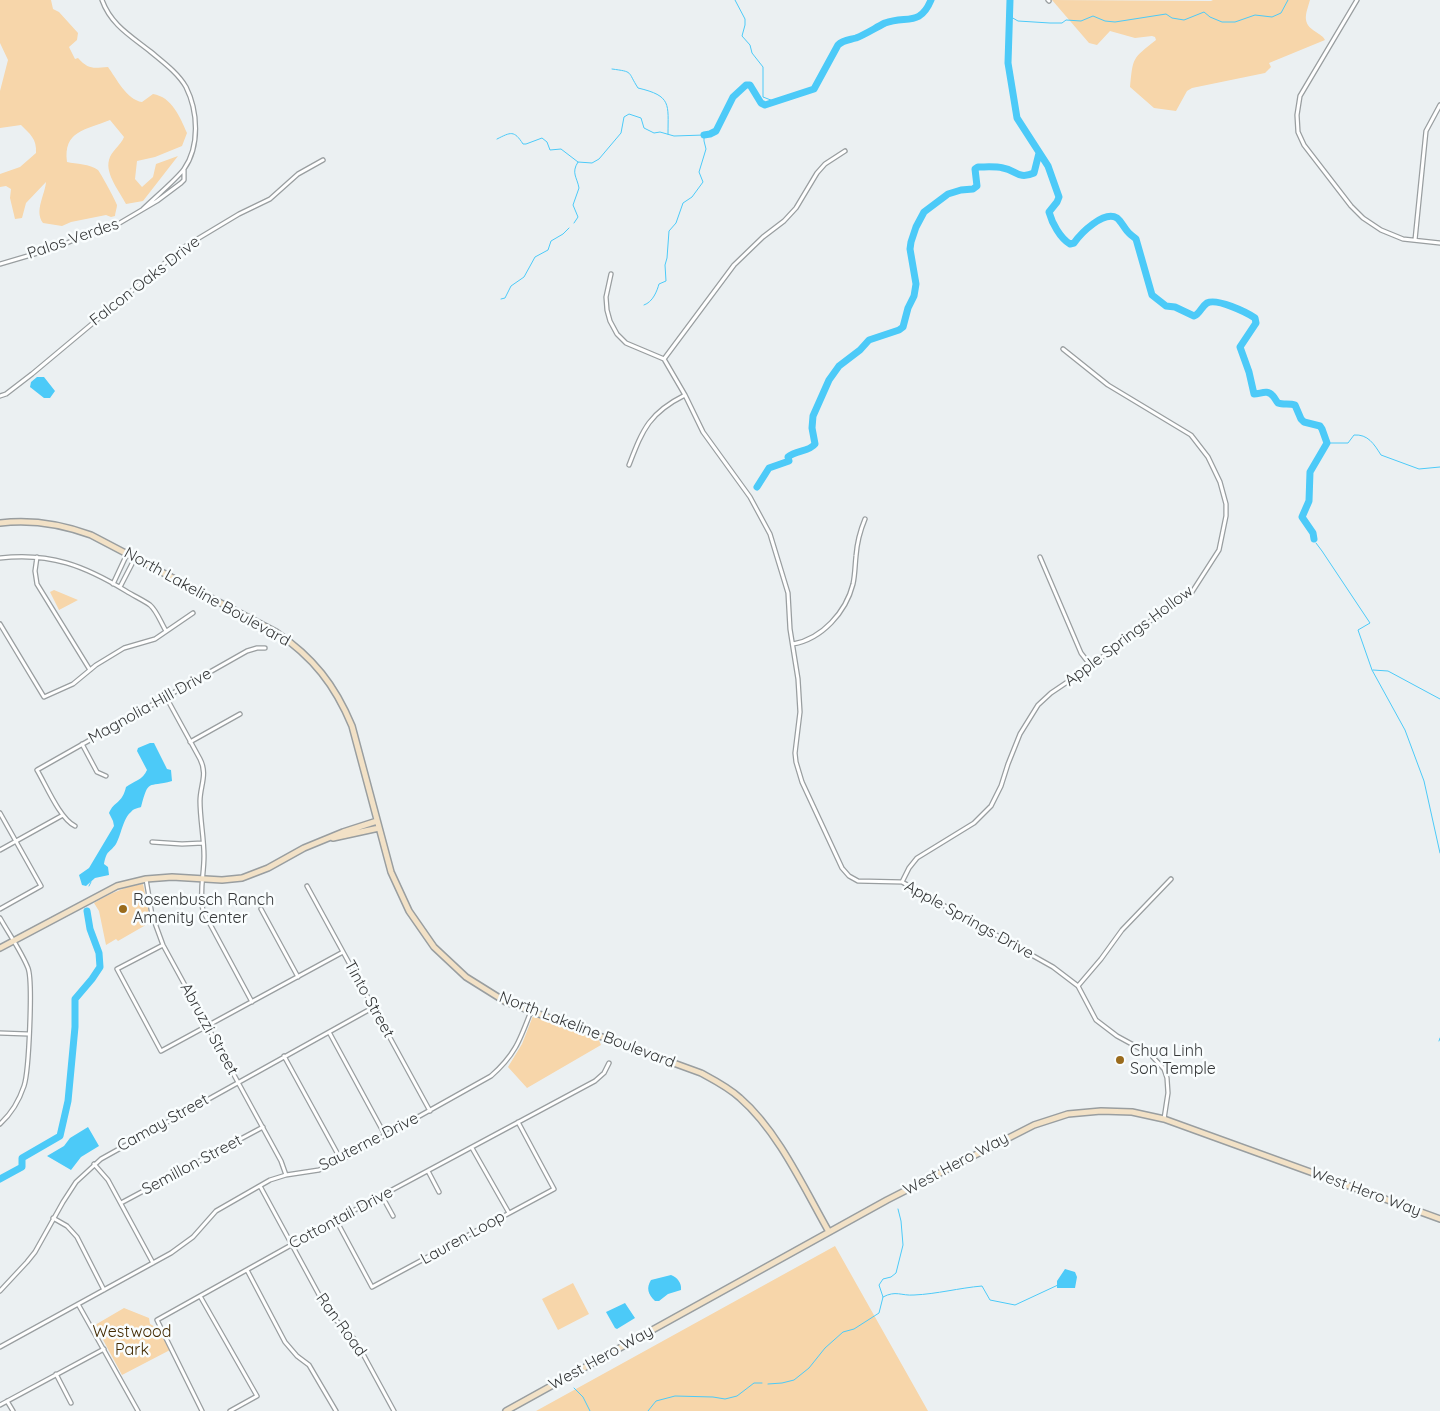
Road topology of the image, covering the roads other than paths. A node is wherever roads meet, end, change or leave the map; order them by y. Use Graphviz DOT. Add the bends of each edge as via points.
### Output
graph roads {
  1 [pos="102,0"];
  2 [pos="1357,0"];
  3 [pos="1440,105"];
  4 [pos="845,151"];
  5 [pos="323,160"];
  6 [pos="184,169"];
  7 [pos="143,209"];
  8 [pos="1415,240"];
  9 [pos="1440,243"];
  10 [pos="0,264"];
  11 [pos="611,274"];
  12 [pos="1063,349"];
  13 [pos="664,359"];
  14 [pos="685,395"];
  15 [pos="0,396"];
  16 [pos="629,465"];
  17 [pos="865,518"];
  18 [pos="0,523"];
  19 [pos="128,554"];
  20 [pos="37,557"];
  21 [pos="1040,557"];
  22 [pos="0,558"];
  23 [pos="135,558"];
  24 [pos="113,584"];
  25 [pos="120,588"];
  26 [pos="193,613"];
  27 [pos="0,624"];
  28 [pos="166,631"];
  29 [pos="793,644"];
  30 [pos="265,648"];
  31 [pos="1090,666"];
  32 [pos="90,670"];
  33 [pos="166,697"];
  34 [pos="240,714"];
  35 [pos="190,742"];
  36 [pos="82,744"];
  37 [pos="106,776"];
  38 [pos="0,813"];
  39 [pos="63,815"];
  40 [pos="378,825"];
  41 [pos="75,826"];
  42 [pos="16,841"];
  43 [pos="152,842"];
  44 [pos="203,843"];
  45 [pos="0,850"];
  46 [pos="146,879"];
  47 [pos="1171,879"];
  48 [pos="202,880"];
  49 [pos="902,882"];
  50 [pos="307,886"];
  51 [pos="0,909"];
  52 [pos="261,909"];
  53 [pos="0,918"];
  54 [pos="13,941"];
  55 [pos="163,945"];
  56 [pos="0,948"];
  57 [pos="343,952"];
  58 [pos="298,977"];
  59 [pos="1078,986"];
  60 [pos="252,1002"];
  61 [pos="374,1007"];
  62 [pos="530,1011"];
  63 [pos="207,1026"];
  64 [pos="0,1032"];
  65 [pos="329,1032"];
  66 [pos="28,1034"];
  67 [pos="284,1056"];
  68 [pos="610,1063"];
  69 [pos="238,1081"];
  70 [pos="430,1111"];
  71 [pos="1164,1119"];
  72 [pos="518,1122"];
  73 [pos="0,1124"];
  74 [pos="263,1127"];
  75 [pos="385,1135"];
  76 [pos="472,1148"];
  77 [pos="341,1160"];
  78 [pos="94,1164"];
  79 [pos="428,1171"];
  80 [pos="286,1175"];
  81 [pos="260,1186"];
  82 [pos="439,1192"];
  83 [pos="382,1196"];
  84 [pos="121,1204"];
  85 [pos="509,1213"];
  86 [pos="393,1216"];
  87 [pos="53,1218"];
  88 [pos="1440,1219"];
  89 [pos="336,1220"];
  90 [pos="830,1232"];
  91 [pos="292,1245"];
  92 [pos="153,1263"];
  93 [pos="247,1270"];
  94 [pos="104,1290"];
  95 [pos="0,1291"];
  96 [pos="200,1296"];
  97 [pos="78,1304"];
  98 [pos="0,1347"];
  99 [pos="104,1349"];
  100 [pos="56,1374"];
  101 [pos="7,1401"];
  102 [pos="72,1403"];
  103 [pos="0,1405"];
  104 [pos="13,1411"];
  105 [pos="138,1411"];
  106 [pos="202,1411"];
  107 [pos="230,1411"];
  108 [pos="336,1411"];
  109 [pos="394,1411"];
  110 [pos="506,1411"];
  1 -- 6 [label="street, Palos Verdes" via="118,27 173,71 186,88 196,134"];
  2 -- 8 [label="street" via="1300,96 1298,132 1304,146 1363,218 1380,230"];
  3 -- 8 [label="street" via="1426,131"];
  4 -- 13 [label="street" via="825,164 796,208 734,265"];
  5 -- 15 [label="street, Falcon Oaks Drive" via="298,174 270,199 184,247 32,374"];
  6 -- 7 [label="street, Palos Verdes"];
  6 -- 7 [label="street, Palos Verdes" via="181,183"];
  7 -- 10 [label="street, Palos Verdes" via="126,220 58,247"];
  8 -- 9 [label="street"];
  11 -- 13 [label="street" via="606,296 607,310 616,334 626,343"];
  12 -- 31 [label="street, Apple Springs Hollow" via="1108,385 1191,436 1208,457 1226,504 1219,550 1195,588"];
  13 -- 14 [label="street, Apple Springs Drive"];
  14 -- 16 [label="street" via="652,418"];
  14 -- 29 [label="street, Apple Springs Drive" via="703,432 765,522 788,593"];
  17 -- 29 [label="street" via="858,541 854,581 843,607 819,634"];
  18 -- 19 [label="street, North Lakeline Boulevard" via="41,522 73,528"];
  19 -- 23 [label="street, North Lakeline Boulevard"];
  19 -- 24 [label="street"];
  20 -- 22 [label="street"];
  20 -- 24 [label="street" via="69,563"];
  20 -- 32 [label="street" via="34,571 37,584"];
  21 -- 31 [label="street" via="1081,653"];
  23 -- 25 [label="street"];
  23 -- 40 [label="street, North Lakeline Boulevard" via="276,632 311,660 338,695 352,726"];
  24 -- 25 [label="street"];
  25 -- 28 [label="street" via="150,605"];
  26 -- 28 [label="street"];
  27 -- 32 [label="street" via="44,697 73,684"];
  28 -- 32 [label="street" via="148,642 124,648"];
  29 -- 49 [label="street, Apple Springs Drive" via="800,710 794,753 802,782 842,868 849,876 858,881"];
  30 -- 33 [label="street, Magnolia Hill Drive" via="247,651"];
  31 -- 49 [label="street, Apple Springs Hollow" via="1051,693 1034,710 1020,734 1001,786 988,810 974,823 917,858"];
  33 -- 35 [label="street"];
  33 -- 36 [label="street, Magnolia Hill Drive"];
  34 -- 35 [label="street"];
  35 -- 44 [label="street" via="202,763 204,774 200,800"];
  36 -- 37 [label="street" via="97,772"];
  36 -- 39 [label="street, Magnolia Hill Drive" via="37,770"];
  38 -- 42 [label="street"];
  39 -- 41 [label="street"];
  39 -- 42 [label="street"];
  40 -- 48 [label="street" via="304,848 255,874 242,878"];
  40 -- 62 [label="street, North Lakeline Boulevard" via="395,884 408,911 434,947 466,977 506,1002"];
  42 -- 45 [label="street"];
  42 -- 51 [label="street" via="41,886"];
  43 -- 44 [label="street"];
  44 -- 48 [label="street"];
  46 -- 48 [label="street"];
  46 -- 54 [label="street" via="117,886"];
  46 -- 55 [label="street, Abruzzi Street" via="152,916"];
  47 -- 59 [label="street" via="1122,930"];
  48 -- 60 [label="street" via="203,911"];
  49 -- 59 [label="street, Apple Springs Drive" via="1053,967"];
  50 -- 57 [label="street, Tinto Street"];
  52 -- 58 [label="street"];
  53 -- 54 [label="street"];
  54 -- 56 [label="street"];
  54 -- 66 [label="street" via="30,976"];
  55 -- 63 [label="street, Abruzzi Street"];
  55 -- 63 [label="street" via="117,969 161,1051"];
  57 -- 58 [label="street"];
  57 -- 61 [label="street, Tinto Street"];
  58 -- 60 [label="street"];
  59 -- 71 [label="street, Apple Springs Drive" via="1096,1020 1150,1054 1164,1069 1168,1093"];
  60 -- 63 [label="street"];
  61 -- 65 [label="street, Camay Street"];
  61 -- 70 [label="street, Tinto Street"];
  62 -- 70 [label="street, Sauterne Drive" via="517,1047 502,1067"];
  62 -- 90 [label="street, North Lakeline Boulevard" via="701,1073 740,1097 772,1132"];
  63 -- 69 [label="street, Abruzzi Street"];
  64 -- 66 [label="street"];
  65 -- 67 [label="street, Camay Street"];
  65 -- 75 [label="street"];
  66 -- 73 [label="street" via="25,1084 16,1104"];
  67 -- 69 [label="street, Camay Street"];
  67 -- 77 [label="street"];
  68 -- 72 [label="street, Cottontail Drive" via="595,1081"];
  69 -- 74 [label="street, Abruzzi Street"];
  69 -- 78 [label="street, Camay Street"];
  70 -- 75 [label="street, Sauterne Drive"];
  71 -- 88 [label="street, West Hero Way"];
  71 -- 90 [label="street, West Hero Way" via="1132,1112 1085,1112 1052,1118 1006,1138"];
  72 -- 76 [label="street, Cottontail Drive"];
  72 -- 85 [label="street, Lauren Loop" via="554,1189"];
  74 -- 80 [label="street, Abruzzi Street"];
  74 -- 84 [label="street, Semillon Street"];
  75 -- 77 [label="street, Sauterne Drive"];
  76 -- 79 [label="street, Cottontail Drive"];
  76 -- 85 [label="street"];
  77 -- 80 [label="street, Sauterne Drive" via="319,1170"];
  78 -- 84 [label="street" via="108,1180"];
  78 -- 87 [label="street, Camay Street" via="76,1182"];
  79 -- 82 [label="street"];
  79 -- 83 [label="street, Cottontail Drive"];
  80 -- 81 [label="street, Sauterne Drive"];
  81 -- 91 [label="street, Ran Road"];
  81 -- 92 [label="street, Sauterne Drive" via="216,1211 193,1237"];
  83 -- 86 [label="street"];
  83 -- 89 [label="street, Cottontail Drive"];
  84 -- 92 [label="street"];
  85 -- 89 [label="street, Lauren Loop" via="372,1287"];
  87 -- 94 [label="street" via="77,1237"];
  87 -- 95 [label="street, Camay Street" via="35,1252"];
  89 -- 91 [label="street, Cottontail Drive"];
  90 -- 110 [label="street, West Hero Way"];
  91 -- 93 [label="street, Cottontail Drive"];
  91 -- 109 [label="street, Ran Road" via="330,1314 357,1342"];
  92 -- 94 [label="street, Sauterne Drive"];
  93 -- 96 [label="street, Cottontail Drive"];
  93 -- 108 [label="street" via="285,1342 309,1365"];
  94 -- 97 [label="street, Sauterne Drive"];
  96 -- 106 [label="street, Cottontail Drive" via="157,1320"];
  96 -- 107 [label="street" via="257,1396"];
  97 -- 98 [label="street, Sauterne Drive"];
  97 -- 99 [label="street"];
  99 -- 100 [label="street"];
  99 -- 105 [label="street"];
  100 -- 101 [label="street"];
  100 -- 102 [label="street"];
  101 -- 103 [label="street"];
  101 -- 104 [label="street"];
}
